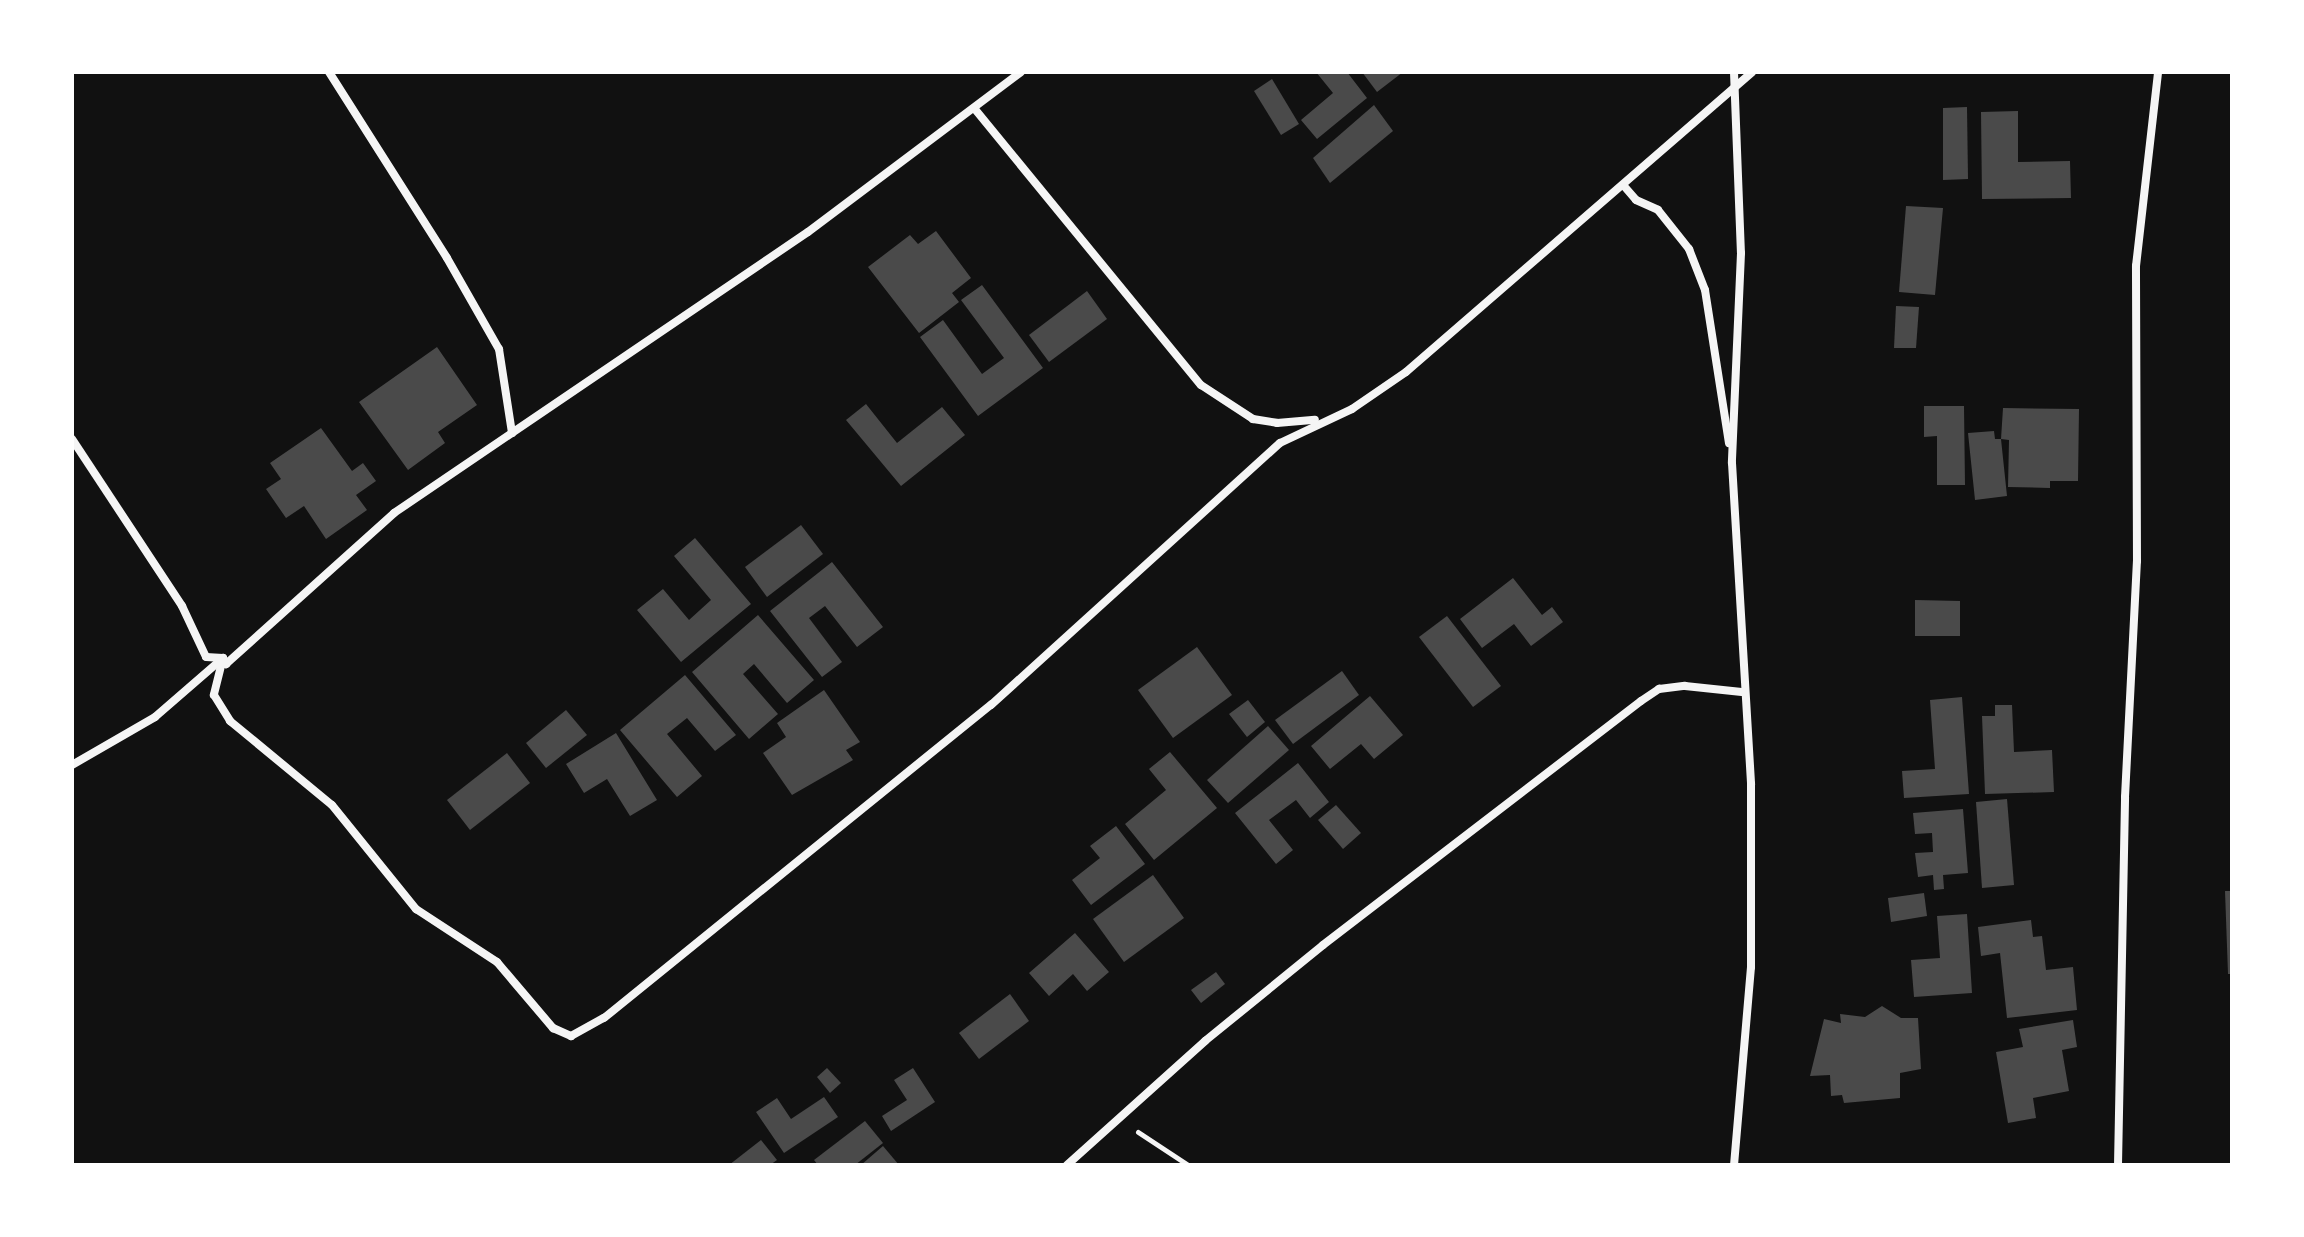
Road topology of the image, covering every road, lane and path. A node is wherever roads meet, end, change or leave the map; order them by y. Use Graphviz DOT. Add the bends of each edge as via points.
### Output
graph roads {
  1 [pos="329,72"];
  2 [pos="1021,72"];
  3 [pos="1734,72"];
  4 [pos="1752,72"];
  5 [pos="2158,72"];
  6 [pos="1736,87"];
  7 [pos="974,108"];
  8 [pos="1624,186"];
  9 [pos="1320,420"];
  10 [pos="512,433"];
  11 [pos="72,439"];
  12 [pos="1732,463"];
  13 [pos="223,658"];
  14 [pos="1742,692"];
  15 [pos="72,765"];
  16 [pos="1122,1119"];
  17 [pos="1067,1165"];
  18 [pos="1188,1165"];
  19 [pos="1734,1165"];
  20 [pos="2118,1165"];
  1 -- 10 [label="street" via="499,349"];
  2 -- 7 [label="street"];
  3 -- 6 [label="street"];
  4 -- 6 [label="street"];
  5 -- 20 [label="street" via="2136,266 2137,561 2125,797"];
  6 -- 8 [label="street"];
  6 -- 12 [label="street" via="1741,253"];
  7 -- 9 [label="street" via="1201,385 1253,419"];
  7 -- 10 [label="street" via="797,240"];
  8 -- 9 [label="street" via="1406,372 1352,409"];
  8 -- 12 [label="street" via="1672,224 1705,290"];
  9 -- 13 [label="street" via="1280,443 1091,618 833,836 604,1018 571,1036 553,1028 497,962 416,909 341,814 230,721 214,695"];
  10 -- 13 [label="street" via="394,513 226,664"];
  11 -- 13 [label="street" via="182,606 206,657"];
  12 -- 14 [label="street"];
  13 -- 15 [label="street" via="155,717"];
  14 -- 16 [label="street" via="1685,686 1659,689 1641,701 1323,945 1205,1041"];
  14 -- 19 [label="street" via="1751,784 1751,967"];
  16 -- 17 [label="street"];
  16 -- 18 [label="path"];
}
